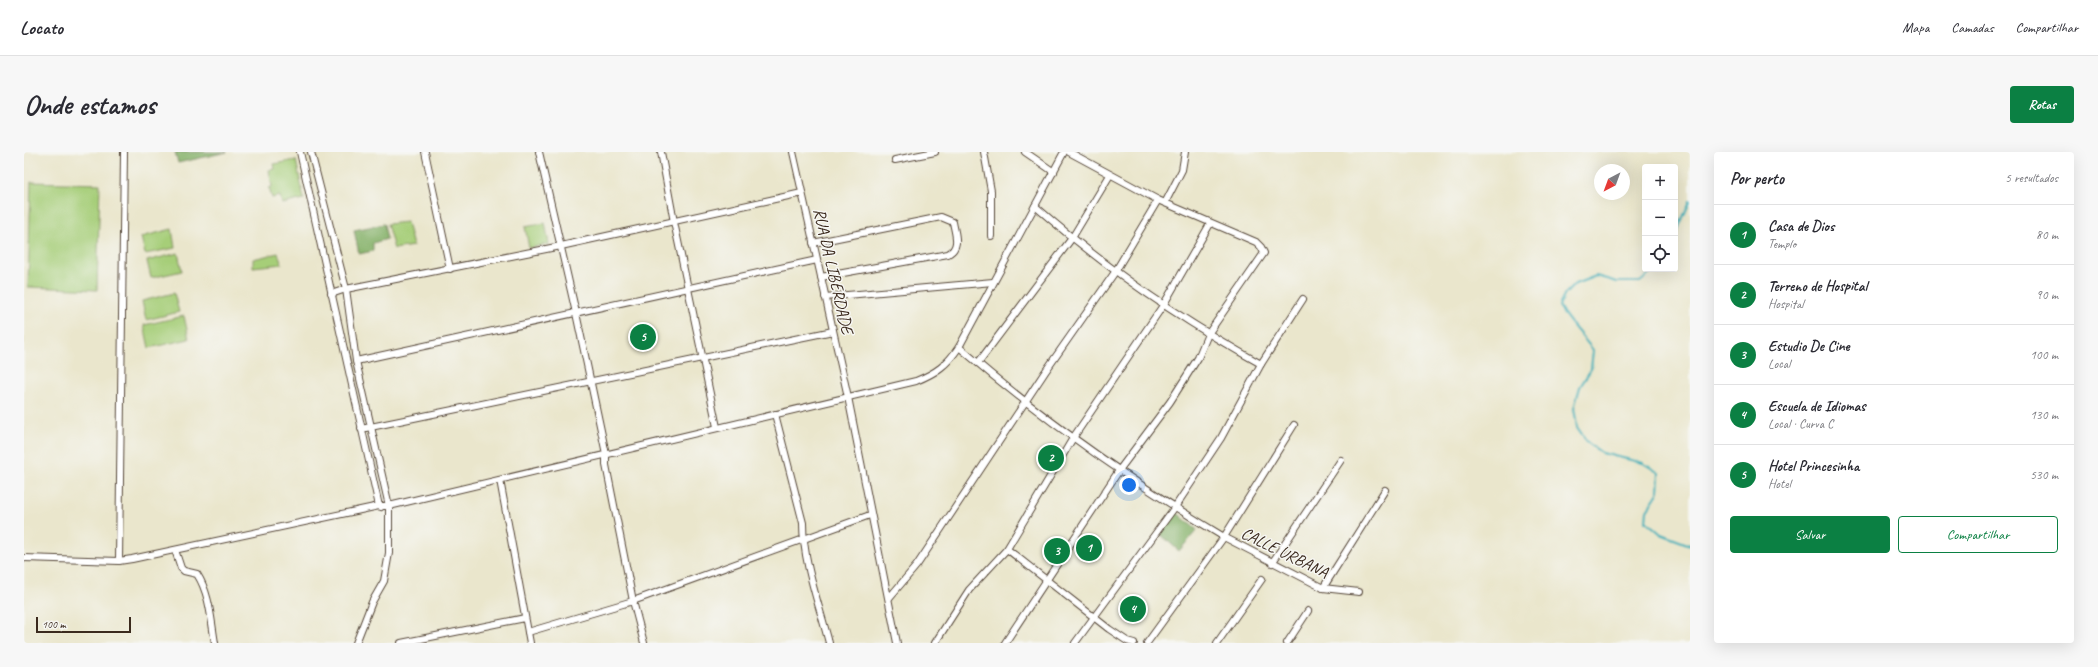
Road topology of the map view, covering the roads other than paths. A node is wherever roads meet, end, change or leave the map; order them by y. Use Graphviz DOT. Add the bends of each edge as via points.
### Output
graph roads {
  1 [pos="124,152"];
  2 [pos="300,152"];
  3 [pos="311,152"];
  4 [pos="425,152"];
  5 [pos="539,152"];
  6 [pos="661,152"];
  7 [pos="793,152"];
  8 [pos="934,152"];
  9 [pos="984,152"];
  10 [pos="1025,152"];
  11 [pos="1064,152"];
  12 [pos="1069,152"];
  13 [pos="1185,152"];
  14 [pos="895,160"];
  15 [pos="1054,172"];
  16 [pos="1110,175"];
  17 [pos="802,193"];
  18 [pos="1158,200"];
  19 [pos="1165,203"];
  20 [pos="1035,206"];
  21 [pos="674,222"];
  22 [pos="1210,224"];
  23 [pos="991,236"];
  24 [pos="1072,238"];
  25 [pos="813,243"];
  26 [pos="561,246"];
  27 [pos="817,260"];
  28 [pos="450,269"];
  29 [pos="1115,272"];
  30 [pos="821,277"];
  31 [pos="993,282"];
  32 [pos="688,288"];
  33 [pos="346,289"];
  34 [pos="331,294"];
  35 [pos="826,297"];
  36 [pos="1303,299"];
  37 [pos="1164,304"];
  38 [pos="576,312"];
  39 [pos="833,331"];
  40 [pos="1208,334"];
  41 [pos="959,347"];
  42 [pos="704,358"];
  43 [pos="356,361"];
  44 [pos="978,363"];
  45 [pos="1261,364"];
  46 [pos="591,382"];
  47 [pos="848,397"];
  48 [pos="1025,403"];
  49 [pos="775,414"];
  50 [pos="1294,425"];
  51 [pos="370,426"];
  52 [pos="717,427"];
  53 [pos="361,429"];
  54 [pos="1073,438"];
  55 [pos="606,454"];
  56 [pos="1341,460"];
  57 [pos="1120,469"];
  58 [pos="500,480"];
  59 [pos="1385,490"];
  60 [pos="379,506"];
  61 [pos="1175,507"];
  62 [pos="388,508"];
  63 [pos="870,515"];
  64 [pos="1224,537"];
  65 [pos="803,538"];
  66 [pos="1007,549"];
  67 [pos="175,550"];
  68 [pos="24,558"];
  69 [pos="119,561"];
  70 [pos="1272,563"];
  71 [pos="1046,579"];
  72 [pos="1262,579"];
  73 [pos="1323,588"];
  74 [pos="1359,592"];
  75 [pos="889,598"];
  76 [pos="633,601"];
  77 [pos="1308,611"];
  78 [pos="1094,617"];
  79 [pos="525,618"];
  80 [pos="528,632"];
  81 [pos="215,643"];
  82 [pos="356,643"];
  83 [pos="401,643"];
  84 [pos="530,643"];
  85 [pos="644,643"];
  86 [pos="829,643"];
  87 [pos="897,643"];
  88 [pos="935,643"];
  89 [pos="1005,643"];
  90 [pos="1075,643"];
  91 [pos="1134,643"];
  92 [pos="1147,643"];
  93 [pos="1217,643"];
  94 [pos="1287,643"];
  1 -- 69 [label="street"];
  2 -- 34 [label="street"];
  3 -- 33 [label="street"];
  4 -- 28 [label="street"];
  5 -- 26 [label="street"];
  6 -- 21 [label="street"];
  7 -- 17 [label="street, RUA DA LIBERDADE"];
  8 -- 14 [label="street"];
  9 -- 23 [label="street" via="992,191"];
  10 -- 15 [label="street"];
  11 -- 15 [label="street"];
  12 -- 16 [label="street"];
  13 -- 19 [label="street" via="1182,170"];
  15 -- 20 [label="street"];
  16 -- 18 [label="street"];
  16 -- 24 [label="street"];
  17 -- 21 [label="street"];
  17 -- 25 [label="street, RUA DA LIBERDADE"];
  18 -- 19 [label="street"];
  18 -- 29 [label="street"];
  19 -- 22 [label="street"];
  20 -- 24 [label="street"];
  20 -- 31 [label="street"];
  21 -- 26 [label="street"];
  21 -- 32 [label="street"];
  22 -- 37 [label="street"];
  22 -- 40 [label="street" via="1256,242 1264,254"];
  24 -- 29 [label="street"];
  24 -- 44 [label="street"];
  25 -- 27 [label="street, RUA DA LIBERDADE"];
  25 -- 30 [label="street" via="941,217 954,222 957,245 954,251 948,254"];
  26 -- 28 [label="street"];
  26 -- 38 [label="street"];
  27 -- 30 [label="street, RUA DA LIBERDADE"];
  27 -- 32 [label="street"];
  28 -- 33 [label="street"];
  29 -- 37 [label="street"];
  29 -- 48 [label="street"];
  30 -- 35 [label="street, RUA DA LIBERDADE"];
  31 -- 35 [label="street"];
  31 -- 41 [label="street"];
  32 -- 38 [label="street"];
  32 -- 42 [label="street"];
  33 -- 34 [label="street"];
  33 -- 43 [label="street"];
  34 -- 53 [label="street"];
  35 -- 39 [label="street, RUA DA LIBERDADE"];
  36 -- 45 [label="street"];
  37 -- 40 [label="street"];
  37 -- 54 [label="street"];
  38 -- 43 [label="street"];
  38 -- 46 [label="street"];
  39 -- 42 [label="street"];
  39 -- 47 [label="street, RUA DA LIBERDADE"];
  40 -- 45 [label="street"];
  40 -- 57 [label="street" via="1198,358 1170,402"];
  41 -- 44 [label="street, CALLE URBANA"];
  41 -- 47 [label="street" via="945,366 931,375"];
  42 -- 46 [label="street"];
  42 -- 52 [label="street"];
  43 -- 51 [label="street"];
  44 -- 48 [label="street, CALLE URBANA"];
  45 -- 61 [label="street" via="1222,438"];
  46 -- 51 [label="street"];
  46 -- 55 [label="street"];
  47 -- 49 [label="street"];
  47 -- 63 [label="street, RUA DA LIBERDADE"];
  48 -- 54 [label="street, CALLE URBANA"];
  48 -- 75 [label="street" via="917,565"];
  49 -- 52 [label="street"];
  49 -- 65 [label="street" via="803,523"];
  50 -- 64 [label="street"];
  51 -- 53 [label="street"];
  51 -- 62 [label="street"];
  52 -- 55 [label="street"];
  53 -- 60 [label="street"];
  54 -- 57 [label="street, CALLE URBANA"];
  54 -- 66 [label="street"];
  55 -- 58 [label="street"];
  55 -- 76 [label="street"];
  56 -- 70 [label="street"];
  57 -- 61 [label="street, CALLE URBANA"];
  57 -- 71 [label="street"];
  58 -- 62 [label="street"];
  58 -- 79 [label="street"];
  59 -- 73 [label="street"];
  60 -- 62 [label="street"];
  60 -- 67 [label="street"];
  61 -- 64 [label="street, CALLE URBANA"];
  61 -- 78 [label="street"];
  62 -- 82 [label="street" via="389,553 384,581 372,602"];
  63 -- 65 [label="street"];
  63 -- 75 [label="street, RUA DA LIBERDADE"];
  64 -- 70 [label="street, CALLE URBANA"];
  64 -- 92 [label="street"];
  65 -- 76 [label="street"];
  65 -- 86 [label="street"];
  66 -- 71 [label="street"];
  66 -- 88 [label="street" via="970,590"];
  67 -- 69 [label="street"];
  67 -- 81 [label="street" via="181,568 197,574 200,578 209,604"];
  68 -- 69 [label="street"];
  70 -- 73 [label="street, CALLE URBANA"];
  71 -- 78 [label="street"];
  71 -- 89 [label="street"];
  72 -- 93 [label="street"];
  73 -- 74 [label="street, CALLE URBANA"];
  75 -- 87 [label="street, RUA DA LIBERDADE"];
  76 -- 80 [label="street"];
  76 -- 85 [label="street"];
  77 -- 94 [label="street"];
  78 -- 90 [label="street"];
  78 -- 91 [label="street" via="1126,641"];
  79 -- 80 [label="street"];
  79 -- 83 [label="street"];
  80 -- 84 [label="street"];
}
